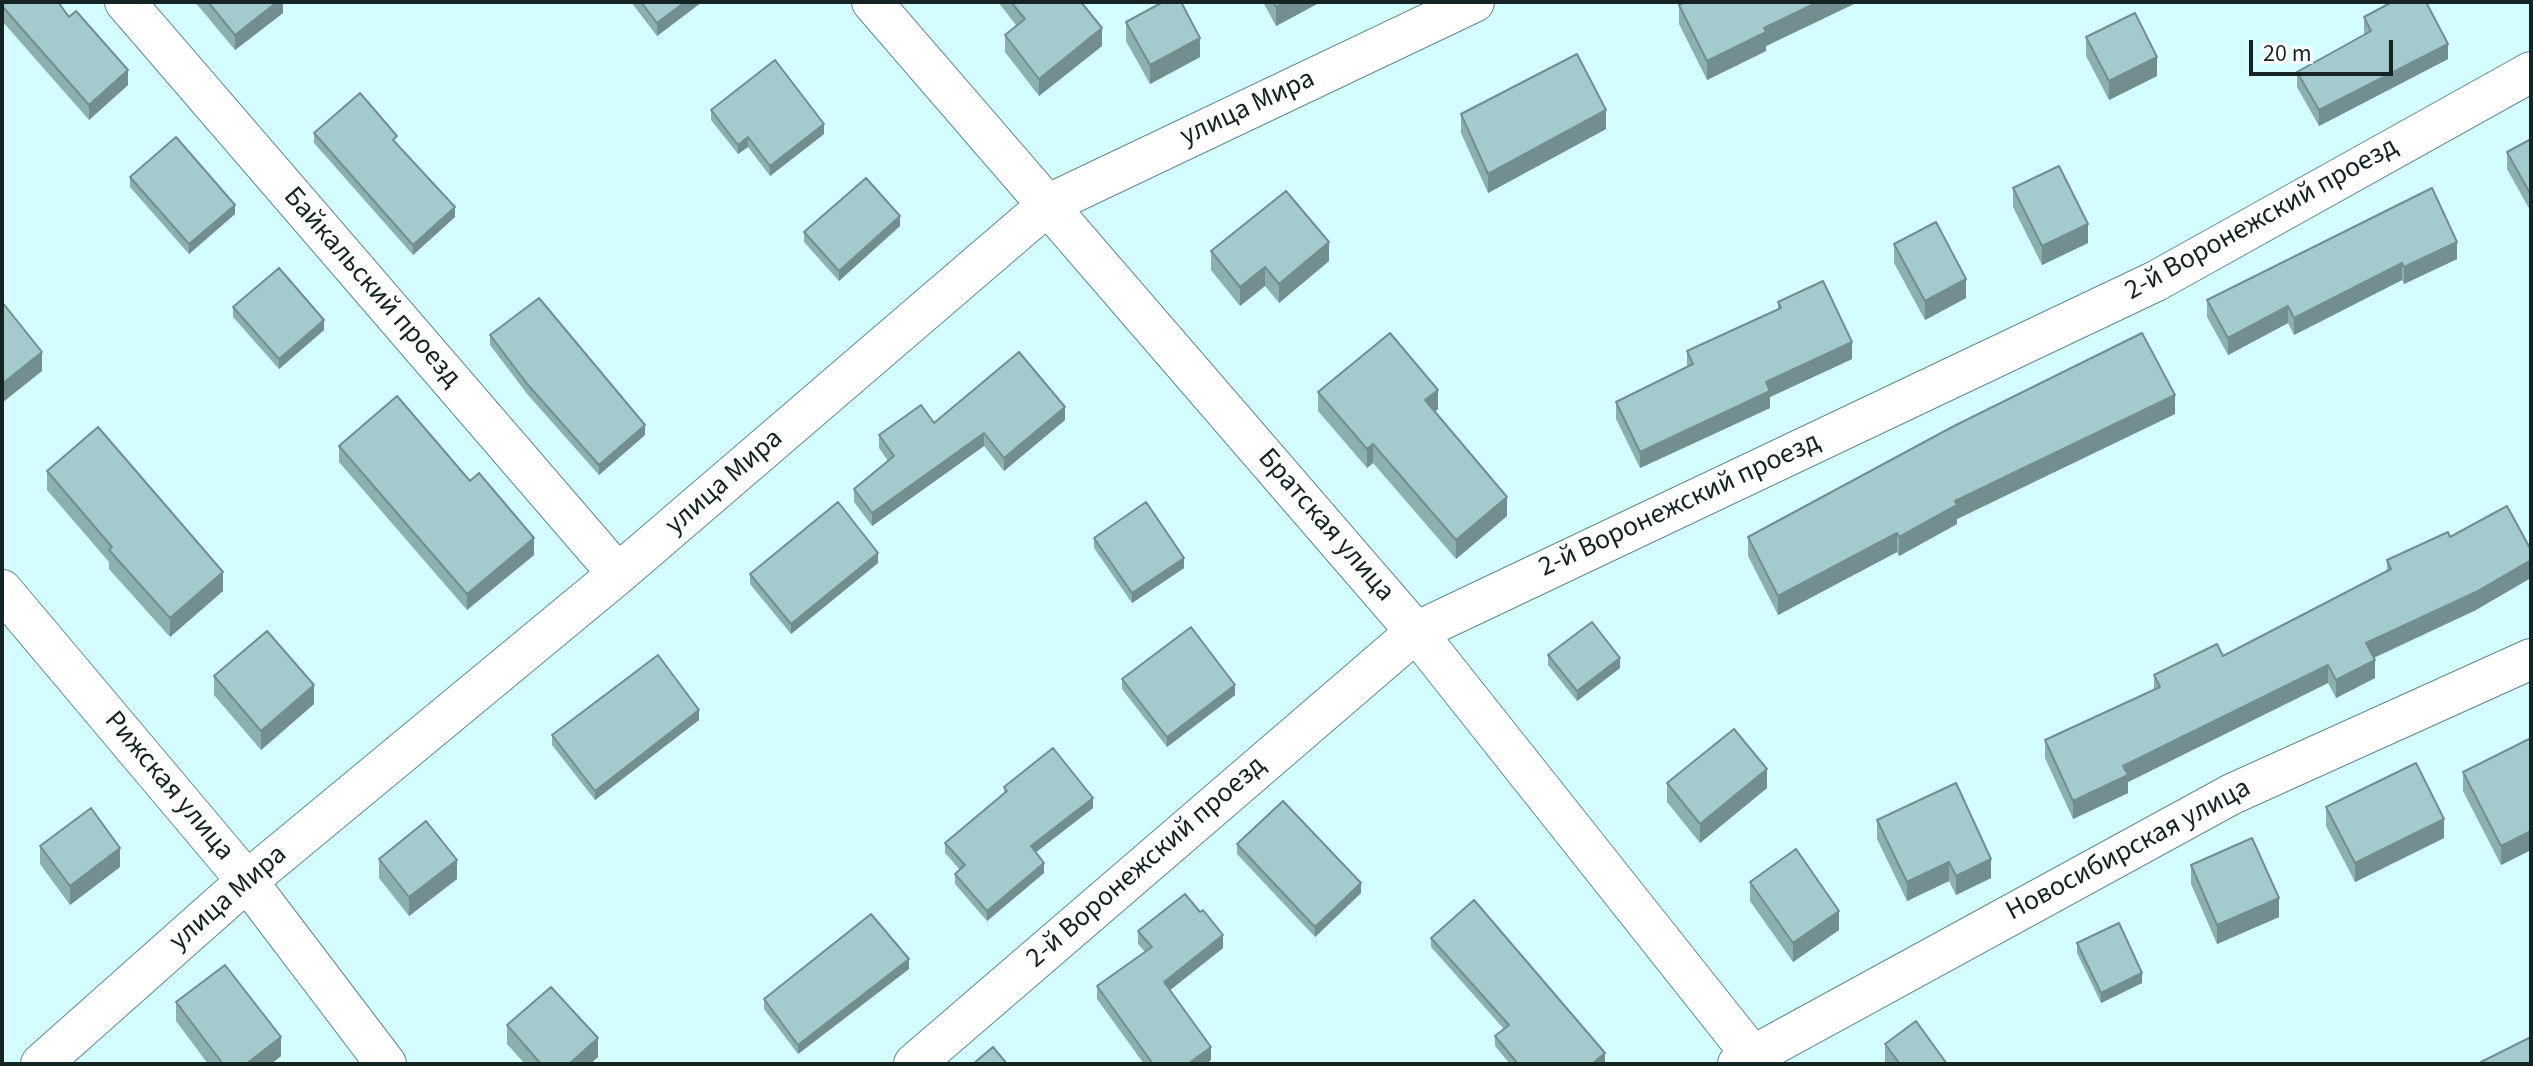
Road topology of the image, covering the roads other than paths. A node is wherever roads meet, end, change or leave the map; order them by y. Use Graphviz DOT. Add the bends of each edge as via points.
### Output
graph roads {
  1 [pos="125,2"];
  2 [pos="872,2"];
  3 [pos="1474,2"];
  4 [pos="2531,72"];
  5 [pos="1049,204"];
  6 [pos="618,574"];
  7 [pos="2,590"];
  8 [pos="1416,632"];
  9 [pos="2531,659"];
  10 [pos="247,881"];
  11 [pos="1749,1061"];
  12 [pos="41,1064"];
  13 [pos="386,1064"];
  14 [pos="914,1064"];
  1 -- 6 [label="street, Байкальский проезд"];
  2 -- 5 [label="street, Братская улица"];
  3 -- 5 [label="street, улица Мира"];
  4 -- 8 [label="street, 2-й Воронежский проезд" via="2156,281"];
  5 -- 6 [label="street, улица Мира"];
  5 -- 8 [label="street, Братская улица"];
  6 -- 10 [label="street, улица Мира"];
  7 -- 10 [label="street, Рижская улица"];
  8 -- 11 [label="street, Братская улица"];
  8 -- 14 [label="street, 2-й Воронежский проезд"];
  9 -- 11 [label="street, Новосибирская улица" via="2232,794"];
  10 -- 12 [label="street, улица Мира"];
  10 -- 13 [label="street, Рижская улица"];
}
